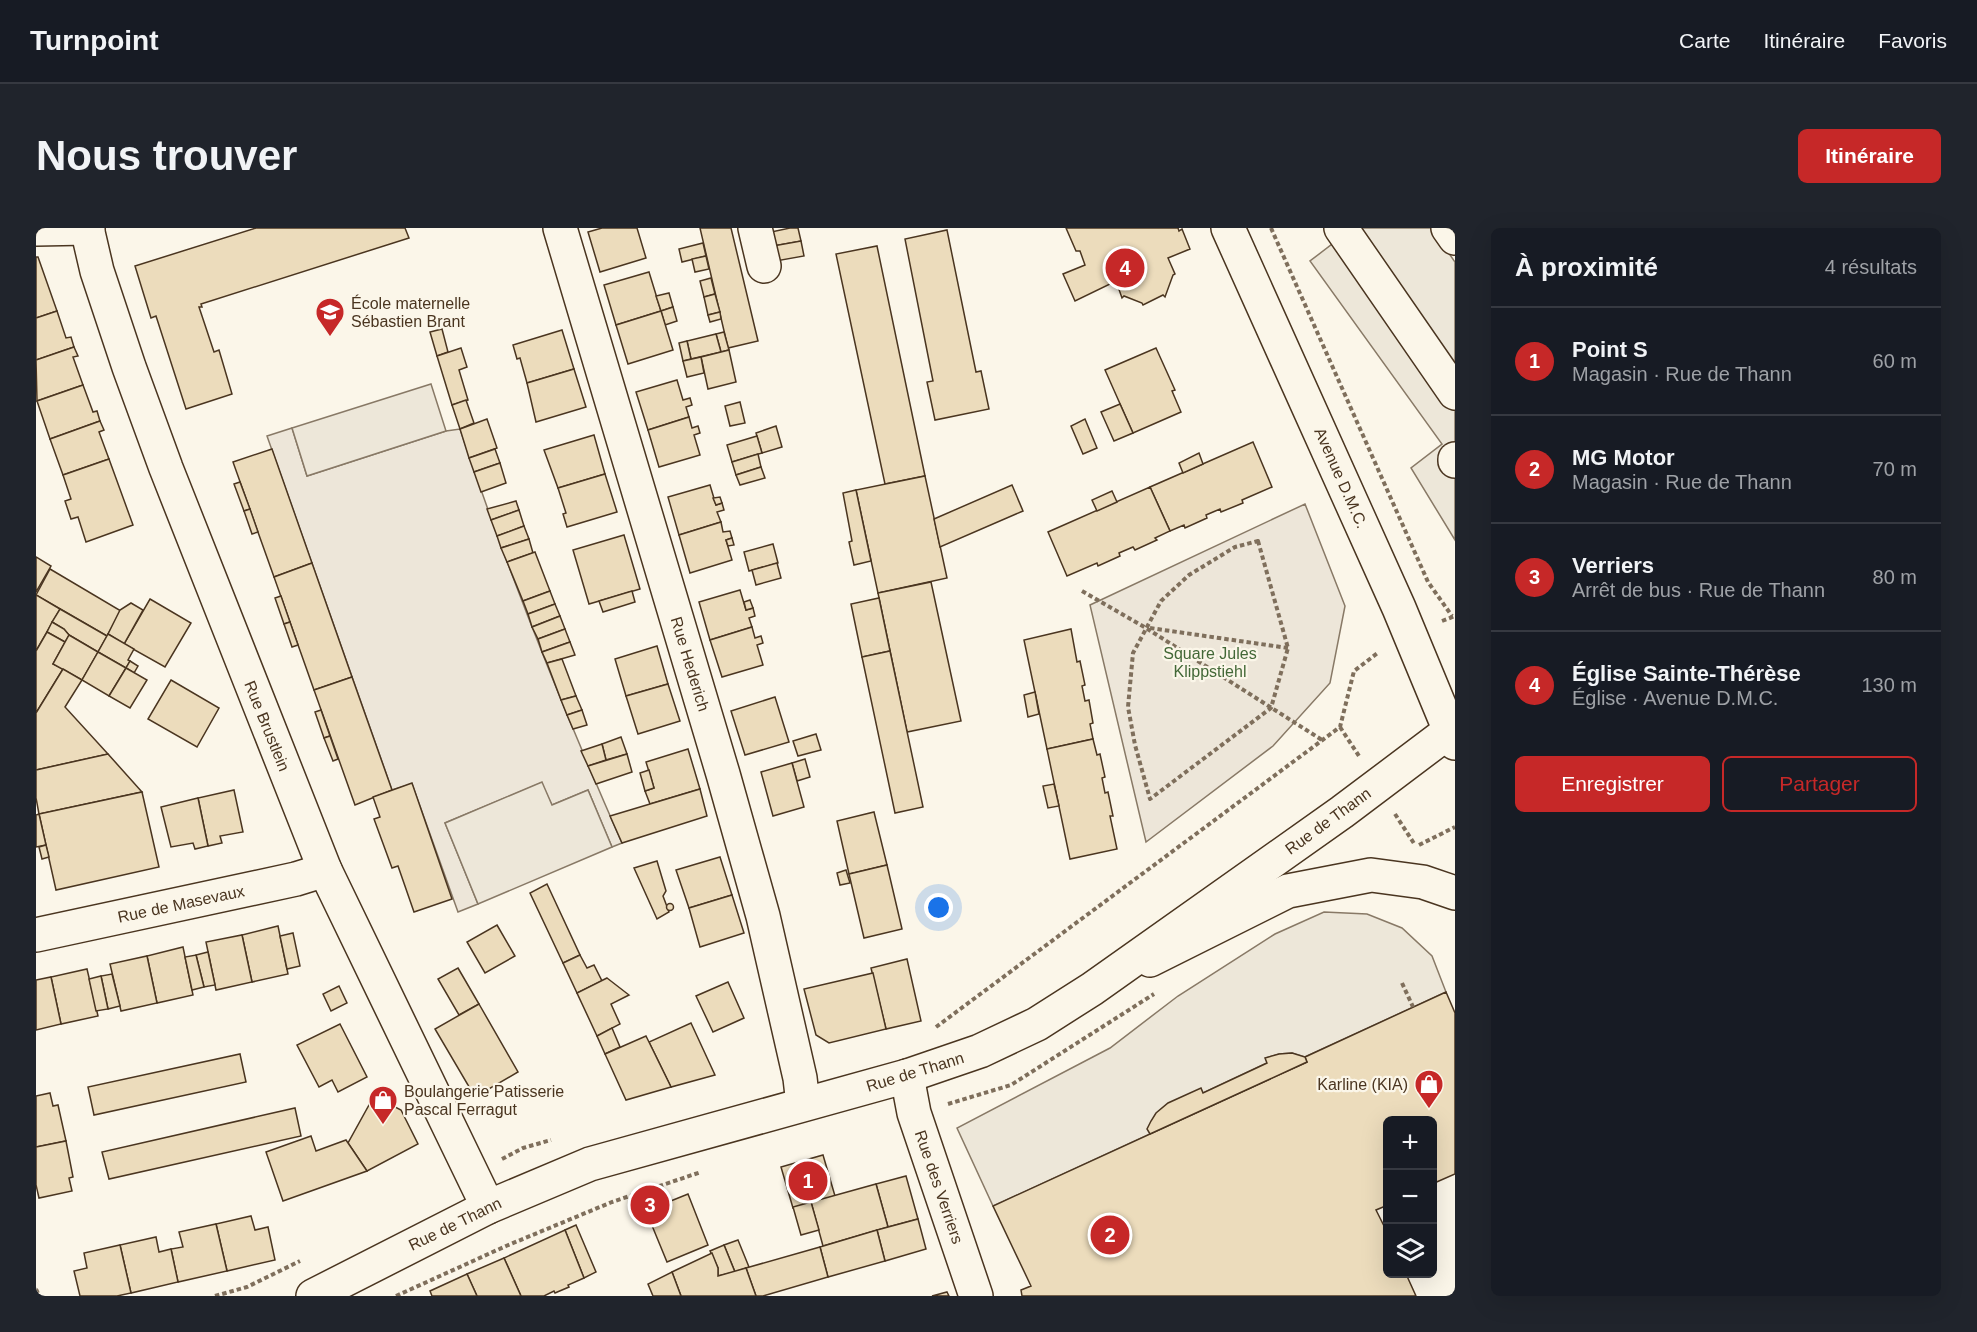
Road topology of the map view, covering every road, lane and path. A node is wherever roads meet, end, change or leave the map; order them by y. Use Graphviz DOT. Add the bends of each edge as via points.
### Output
graph roads {
  1 [pos="88,228"];
  2 [pos="560,228"];
  3 [pos="755,228"];
  4 [pos="1228,228"];
  5 [pos="1271,228"];
  6 [pos="1341,228"];
  7 [pos="1448,228"];
  8 [pos="36,229"];
  9 [pos="1455,238"];
  10 [pos="764,266"];
  11 [pos="1455,393"];
  12 [pos="1082,591"];
  13 [pos="1455,616"];
  14 [pos="1146,628"];
  15 [pos="1413,639"];
  16 [pos="1288,648"];
  17 [pos="1271,708"];
  18 [pos="1340,727"];
  19 [pos="1453,733"];
  20 [pos="1322,740"];
  21 [pos="1455,827"];
  22 [pos="1416,847"];
  23 [pos="325,870"];
  24 [pos="1455,893"];
  25 [pos="36,935"];
  26 [pos="1402,983"];
  27 [pos="1092,989"];
  28 [pos="1413,1007"];
  29 [pos="907,1076"];
  30 [pos="803,1104"];
  31 [pos="488,1207"];
  32 [pos="36,1289"];
  33 [pos="39,1296"];
  34 [pos="313,1296"];
  35 [pos="976,1296"];
  1 -- 8 [label="street"];
  1 -- 23 [label="street, Rue Brustlein" via="97,271 166,468"];
  2 -- 30 [label="street, Rue Hederich" via="760,905"];
  3 -- 10 [label="street"];
  4 -- 15 [label="street, Avenue D.M.C."];
  5 -- 13 [label="path" via="1428,582"];
  6 -- 11 [label="street"];
  7 -- 9 [label="street"];
  12 -- 14 [label="path"];
  14 -- 16 [label="path"];
  14 -- 16 [label="path" via="1161,601 1189,575 1235,547 1258,541"];
  14 -- 17 [label="path"];
  14 -- 17 [label="path" via="1133,653 1128,706 1150,798"];
  15 -- 18 [label="path" via="1377,653 1354,671"];
  15 -- 19 [label="street, Avenue D.M.C."];
  16 -- 17 [label="path"];
  17 -- 20 [label="path"];
  19 -- 27 [label="street, Rue de Thann"];
  21 -- 22 [label="path"];
  23 -- 25 [label="street, Rue de Masevaux"];
  23 -- 31 [label="street, Rue Brustlein"];
  24 -- 27 [label="street" via="1423,882 1371,875 1288,891"];
  26 -- 28 [label="path"];
  27 -- 29 [label="street, Rue de Thann" via="1036,1024 980,1051"];
  29 -- 30 [label="street, Rue de Thann"];
  29 -- 35 [label="street, Rue des Verriers" via="915,1113"];
  30 -- 31 [label="street, Rue de Thann" via="590,1164"];
  31 -- 34 [label="street, Rue de Thann"];
  32 -- 33 [label="path"];
}
